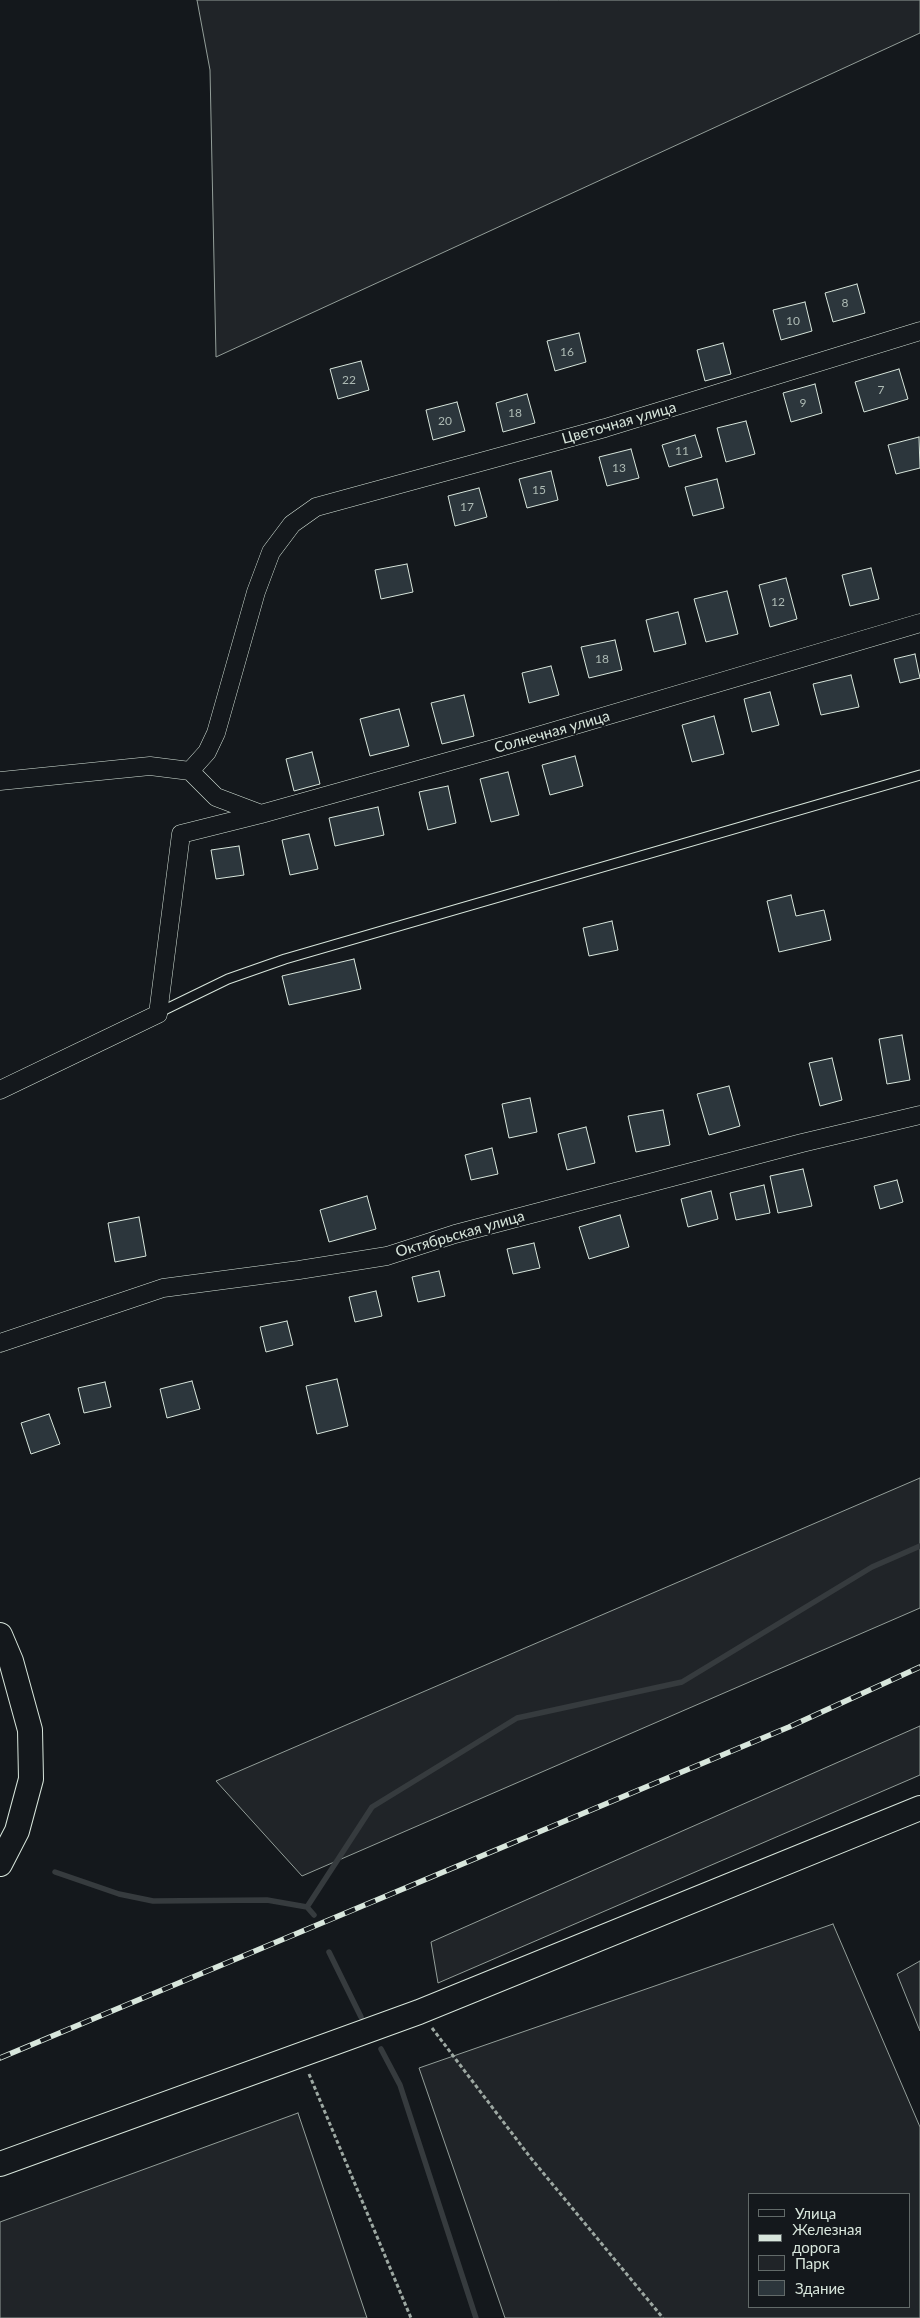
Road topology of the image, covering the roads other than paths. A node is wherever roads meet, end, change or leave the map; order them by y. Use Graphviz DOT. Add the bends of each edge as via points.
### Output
graph roads {
  1 [pos="920,331"];
  2 [pos="920,623"];
  3 [pos="190,771"];
  4 [pos="920,776"];
  5 [pos="0,781"];
  6 [pos="261,814"];
  7 [pos="158,1014"];
  8 [pos="0,1090"];
  9 [pos="920,1115"];
  10 [pos="0,1343"];
  11 [pos="0,1635"];
  12 [pos="920,1808"];
  13 [pos="0,1864"];
  14 [pos="0,2164"];
  1 -- 3 [label="street, Цветочная улица" via="605,428 316,507 292,524 271,552 256,592 216,733 207,752"];
  2 -- 6 [label="street, Солнечная улица" via="513,744"];
  3 -- 5 [label="street" via="150,766"];
  3 -- 6 [label="street" via="216,797"];
  4 -- 7 [label="lane" via="285,959 228,979"];
  6 -- 7 [label="street, Солнечная улица" via="181,834"];
  7 -- 8 [label="street"];
  9 -- 10 [label="street, Октябрьская улица" via="455,1234 386,1256 162,1288"];
  11 -- 13 [label="street" via="11,1661 30,1730 31,1779 17,1830"];
  12 -- 14 [label="street" via="419,2012"];
}
